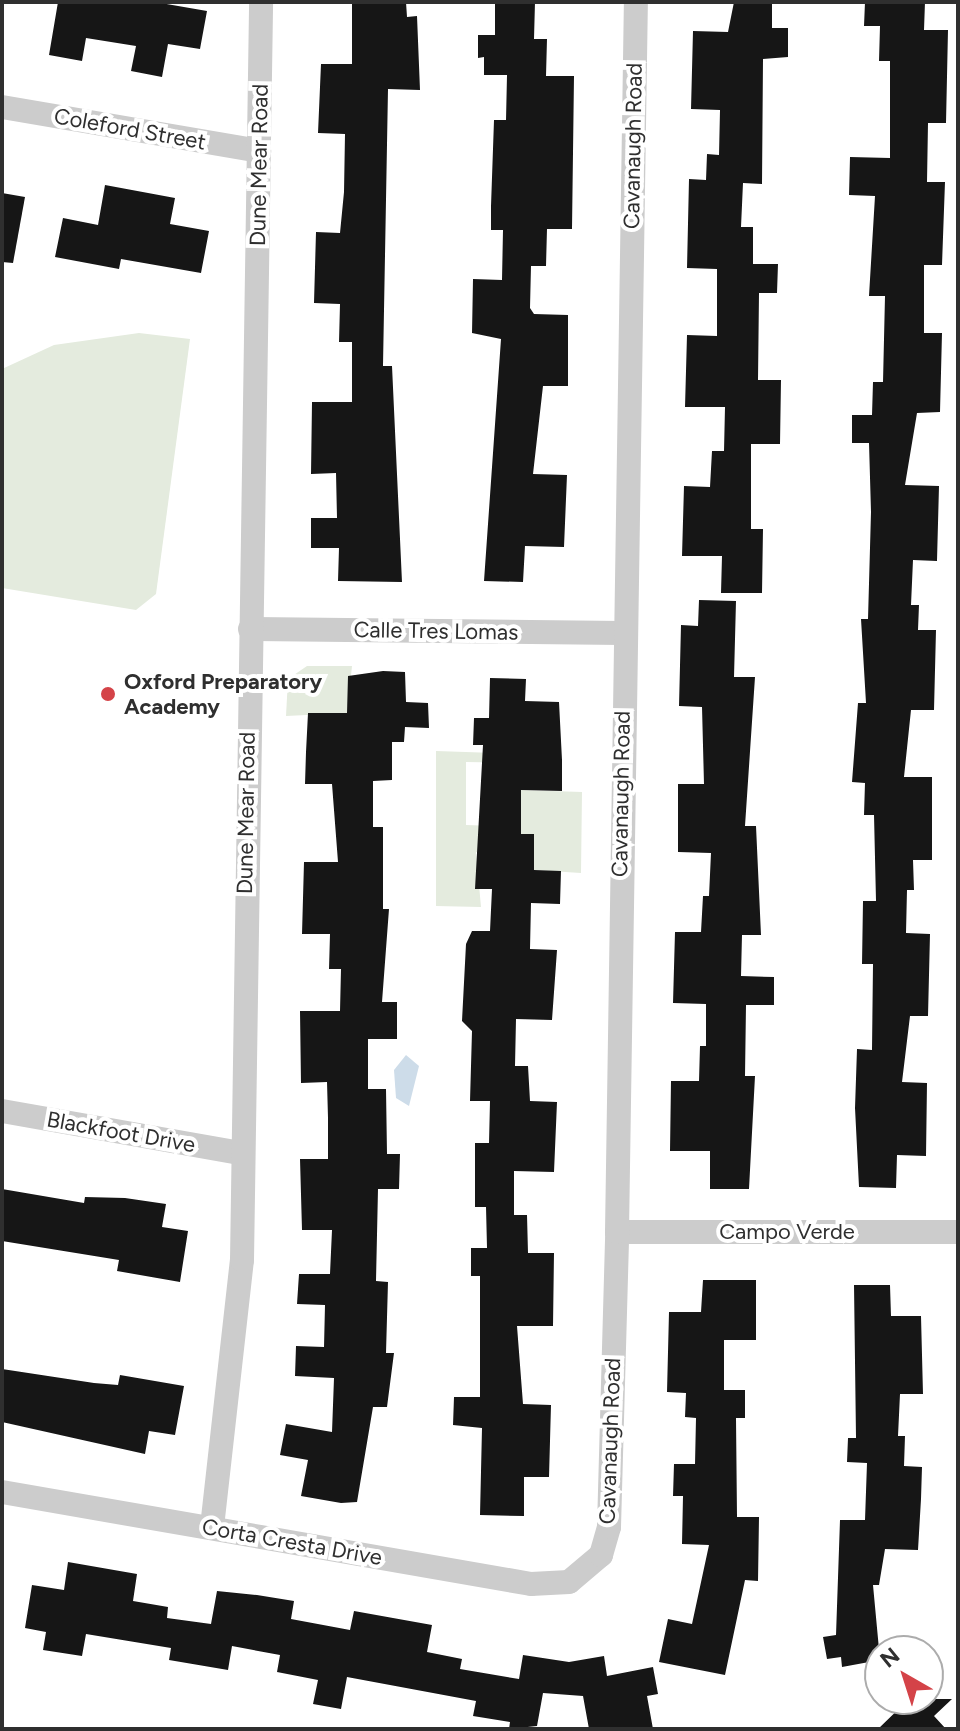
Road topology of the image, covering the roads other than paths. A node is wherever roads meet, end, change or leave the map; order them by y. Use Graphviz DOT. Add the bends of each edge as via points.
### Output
graph roads {
  1 [pos="261,2"];
  2 [pos="636,2"];
  3 [pos="2,107"];
  4 [pos="259,151"];
  5 [pos="250,629"];
  6 [pos="622,633"];
  7 [pos="2,1111"];
  8 [pos="239,1153"];
  9 [pos="617,1232"];
  10 [pos="958,1232"];
  11 [pos="2,1492"];
  12 [pos="212,1527"];
  13 [pos="582,1577"];
  1 -- 4 [label="street, Dune Mear Road"];
  2 -- 6 [label="street, Cavanaugh Road"];
  3 -- 4 [label="street, Coleford Street"];
  4 -- 5 [label="street, Dune Mear Road"];
  5 -- 6 [label="street, Calle Tres Lomas"];
  5 -- 8 [label="street, Dune Mear Road"];
  6 -- 9 [label="street, Cavanaugh Road"];
  7 -- 8 [label="street, Blackfoot Drive"];
  8 -- 12 [label="street, Dune Mear Road" via="238,1324"];
  9 -- 10 [label="street, Campo Verde"];
  9 -- 13 [label="street, Cavanaugh Road" via="609,1527 601,1555"];
  11 -- 12 [label="street, Corta Cresta Drive"];
  12 -- 13 [label="street, Corta Cresta Drive" via="531,1584"];
}
